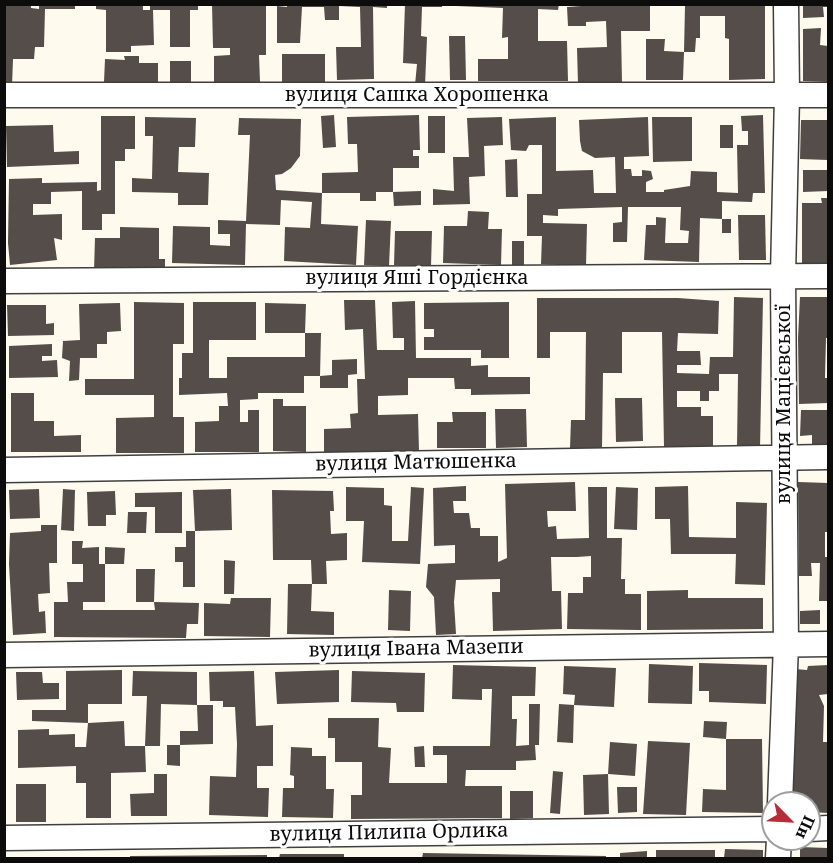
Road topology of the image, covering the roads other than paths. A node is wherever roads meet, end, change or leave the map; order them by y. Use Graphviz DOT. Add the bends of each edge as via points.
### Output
graph roads {
  1 [pos="786,4"];
  2 [pos="4,95"];
  3 [pos="787,95"];
  4 [pos="828,95"];
  5 [pos="783,276"];
  6 [pos="828,276"];
  7 [pos="4,280"];
  8 [pos="784,456"];
  9 [pos="828,457"];
  10 [pos="4,470"];
  11 [pos="786,644"];
  12 [pos="828,644"];
  13 [pos="4,655"];
  14 [pos="780,791"];
  15 [pos="761,829"];
  16 [pos="4,838"];
  1 -- 3 [label="street, вулиця Мацієвської"];
  2 -- 3 [label="street, вулиця Сашка Хорошенка"];
  3 -- 4 [label="street, вулиця Сашка Хорошенка"];
  3 -- 5 [label="street, вулиця Мацієвської"];
  5 -- 6 [label="street, вулиця Яші Гордієнка"];
  5 -- 7 [label="street, вулиця Яші Гордієнка"];
  5 -- 8 [label="street, вулиця Мацієвської"];
  8 -- 9 [label="street, вулиця Матюшенка"];
  8 -- 10 [label="street, вулиця Матюшенка"];
  8 -- 11 [label="street, вулиця Мацієвської"];
  11 -- 12 [label="street, вулиця Івана Мазепи"];
  11 -- 13 [label="street, вулиця Івана Мазепи"];
  11 -- 14 [label="street, вулиця Мацієвської"];
  15 -- 16 [label="street, вулиця Пилипа Орлика"];
}
